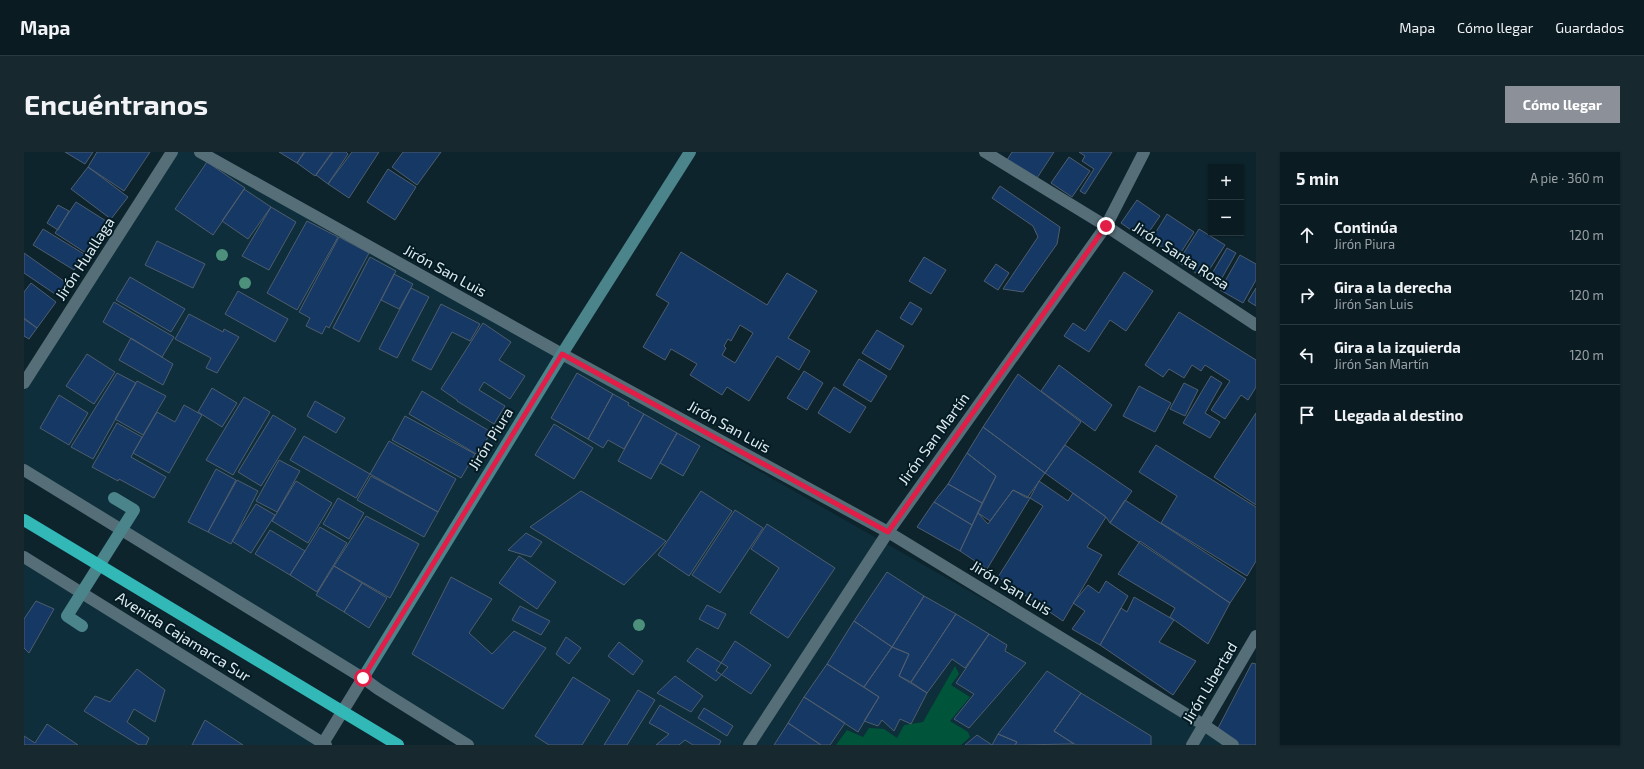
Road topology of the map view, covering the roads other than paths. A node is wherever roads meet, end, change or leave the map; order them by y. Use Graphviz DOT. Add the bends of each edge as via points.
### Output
graph roads {
  1 [pos="172,152"];
  2 [pos="200,152"];
  3 [pos="690,152"];
  4 [pos="985,152"];
  5 [pos="1144,152"];
  6 [pos="1106,226"];
  7 [pos="1256,325"];
  8 [pos="562,354"];
  9 [pos="24,384"];
  10 [pos="24,470"];
  11 [pos="114,498"];
  12 [pos="24,520"];
  13 [pos="888,532"];
  14 [pos="24,557"];
  15 [pos="82,626"];
  16 [pos="1256,636"];
  17 [pos="363,678"];
  18 [pos="343,711"];
  19 [pos="1204,725"];
  20 [pos="324,744"];
  21 [pos="398,745"];
  22 [pos="468,745"];
  23 [pos="749,745"];
  24 [pos="1192,745"];
  25 [pos="1233,745"];
  1 -- 9 [label="street, Jirón Huallaga"];
  2 -- 8 [label="street, Jirón San Luis"];
  3 -- 8 [label="main road, Jirón Piura"];
  4 -- 6 [label="street, Jirón Santa Rosa"];
  5 -- 6 [label="street, Jirón San Martín"];
  6 -- 7 [label="street, Jirón Santa Rosa"];
  6 -- 13 [label="street, Jirón San Martín"];
  8 -- 13 [label="street, Jirón San Luis"];
  8 -- 17 [label="main road, Jirón Piura"];
  10 -- 17 [label="street"];
  11 -- 15 [label="main road" via="134,510 67,616"];
  12 -- 18 [label="highway"];
  13 -- 19 [label="street, Jirón San Luis"];
  13 -- 23 [label="street, Jirón San Martín"];
  14 -- 20 [label="street, Avenida Cajamarca Sur"];
  16 -- 19 [label="street, Jirón Libertad"];
  17 -- 18 [label="street, Jirón Piura"];
  17 -- 22 [label="street"];
  18 -- 20 [label="street, Jirón Piura"];
  18 -- 21 [label="highway"];
  19 -- 24 [label="street, Jirón Libertad"];
  19 -- 25 [label="street, Jirón San Luis"];
}
